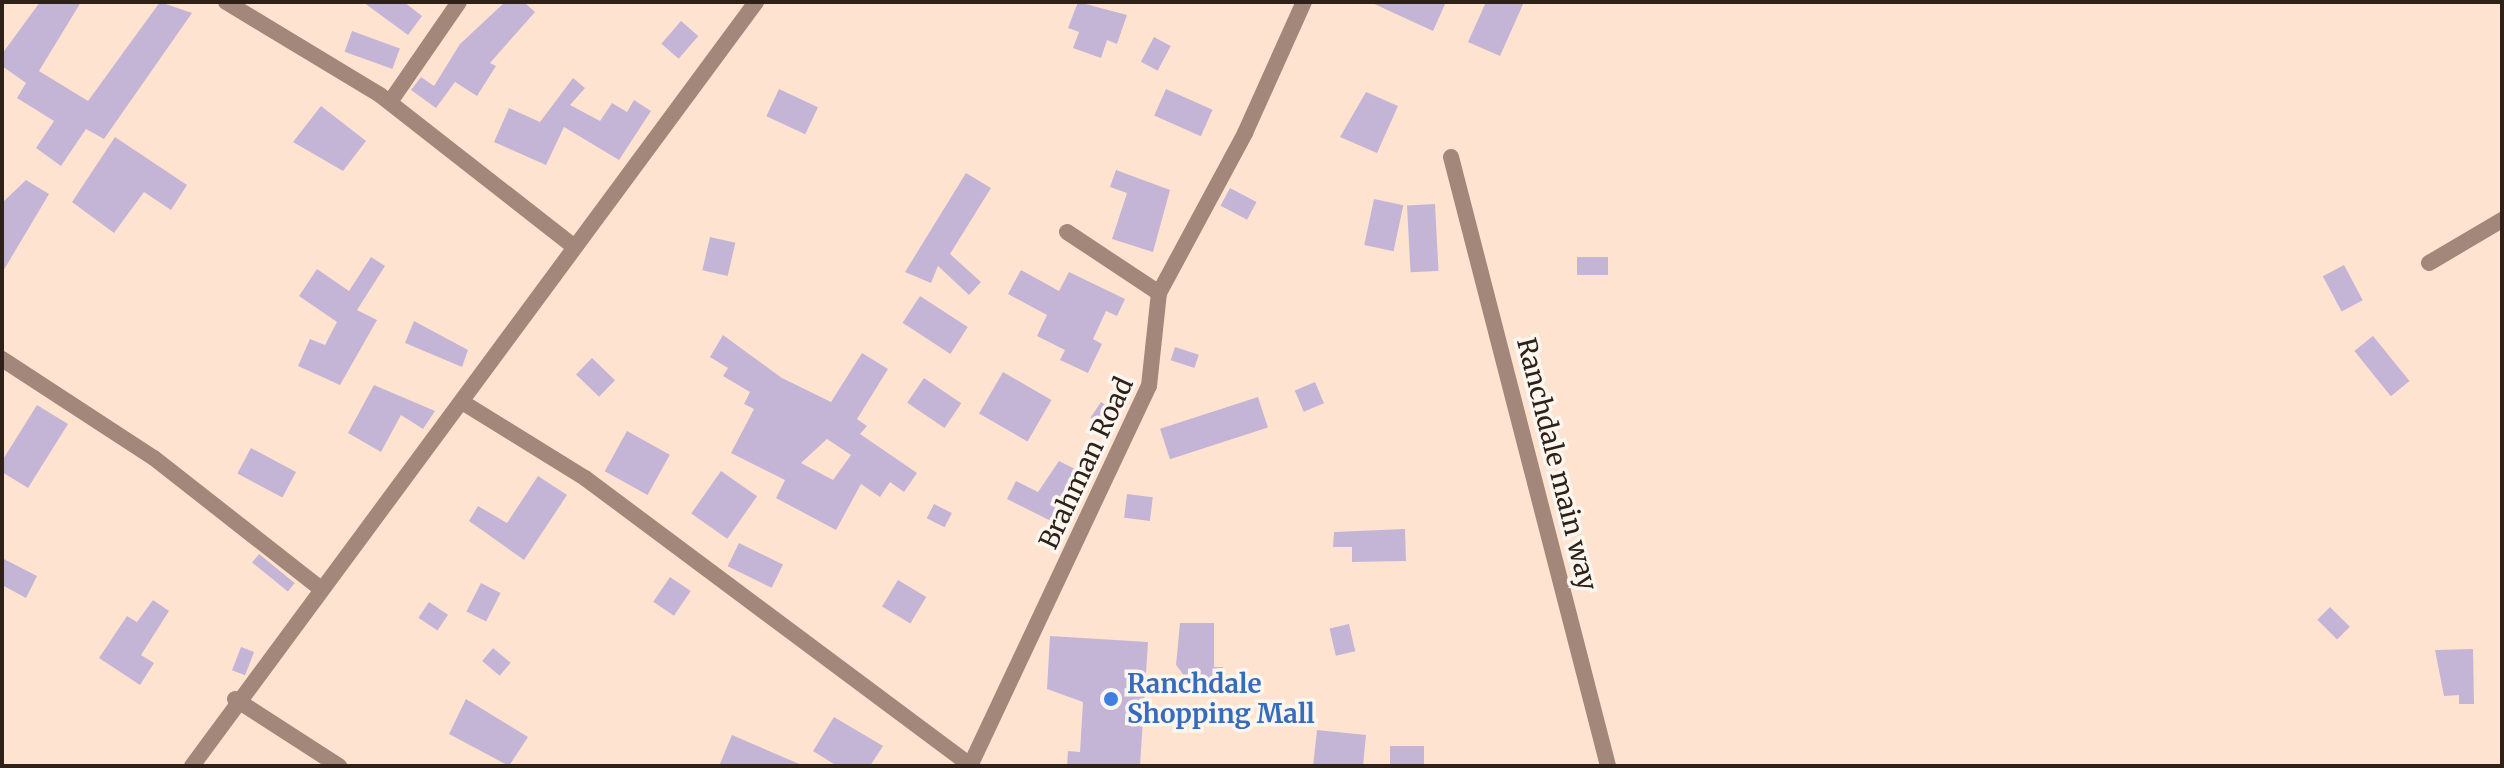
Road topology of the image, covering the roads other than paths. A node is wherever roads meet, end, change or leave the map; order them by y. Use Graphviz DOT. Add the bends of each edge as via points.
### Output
graph roads {
  1 [pos="226,2"];
  2 [pos="459,2"];
  3 [pos="756,2"];
  4 [pos="1304,2"];
  5 [pos="390,102"];
  6 [pos="1451,157"];
  7 [pos="2502,220"];
  8 [pos="1067,232"];
  9 [pos="573,246"];
  10 [pos="2429,263"];
  11 [pos="1159,293"];
  12 [pos="2,359"];
  13 [pos="462,402"];
  14 [pos="321,589"];
  15 [pos="235,699"];
  16 [pos="192,766"];
  17 [pos="339,766"];
  18 [pos="970,766"];
  19 [pos="1608,766"];
  1 -- 5 [label="street"];
  2 -- 5 [label="street"];
  3 -- 9 [label="street"];
  4 -- 11 [label="street, Brahman Road" via="1245,133"];
  5 -- 9 [label="street"];
  6 -- 19 [label="street, Ranchdale main way" via="1461,175"];
  7 -- 10 [label="street"];
  8 -- 11 [label="street"];
  9 -- 13 [label="street"];
  11 -- 18 [label="street, Brahman Road" via="1149,386"];
  12 -- 14 [label="street" via="154,458"];
  13 -- 14 [label="street"];
  13 -- 18 [label="street" via="585,478"];
  14 -- 15 [label="street"];
  15 -- 16 [label="street"];
  15 -- 17 [label="street"];
}
